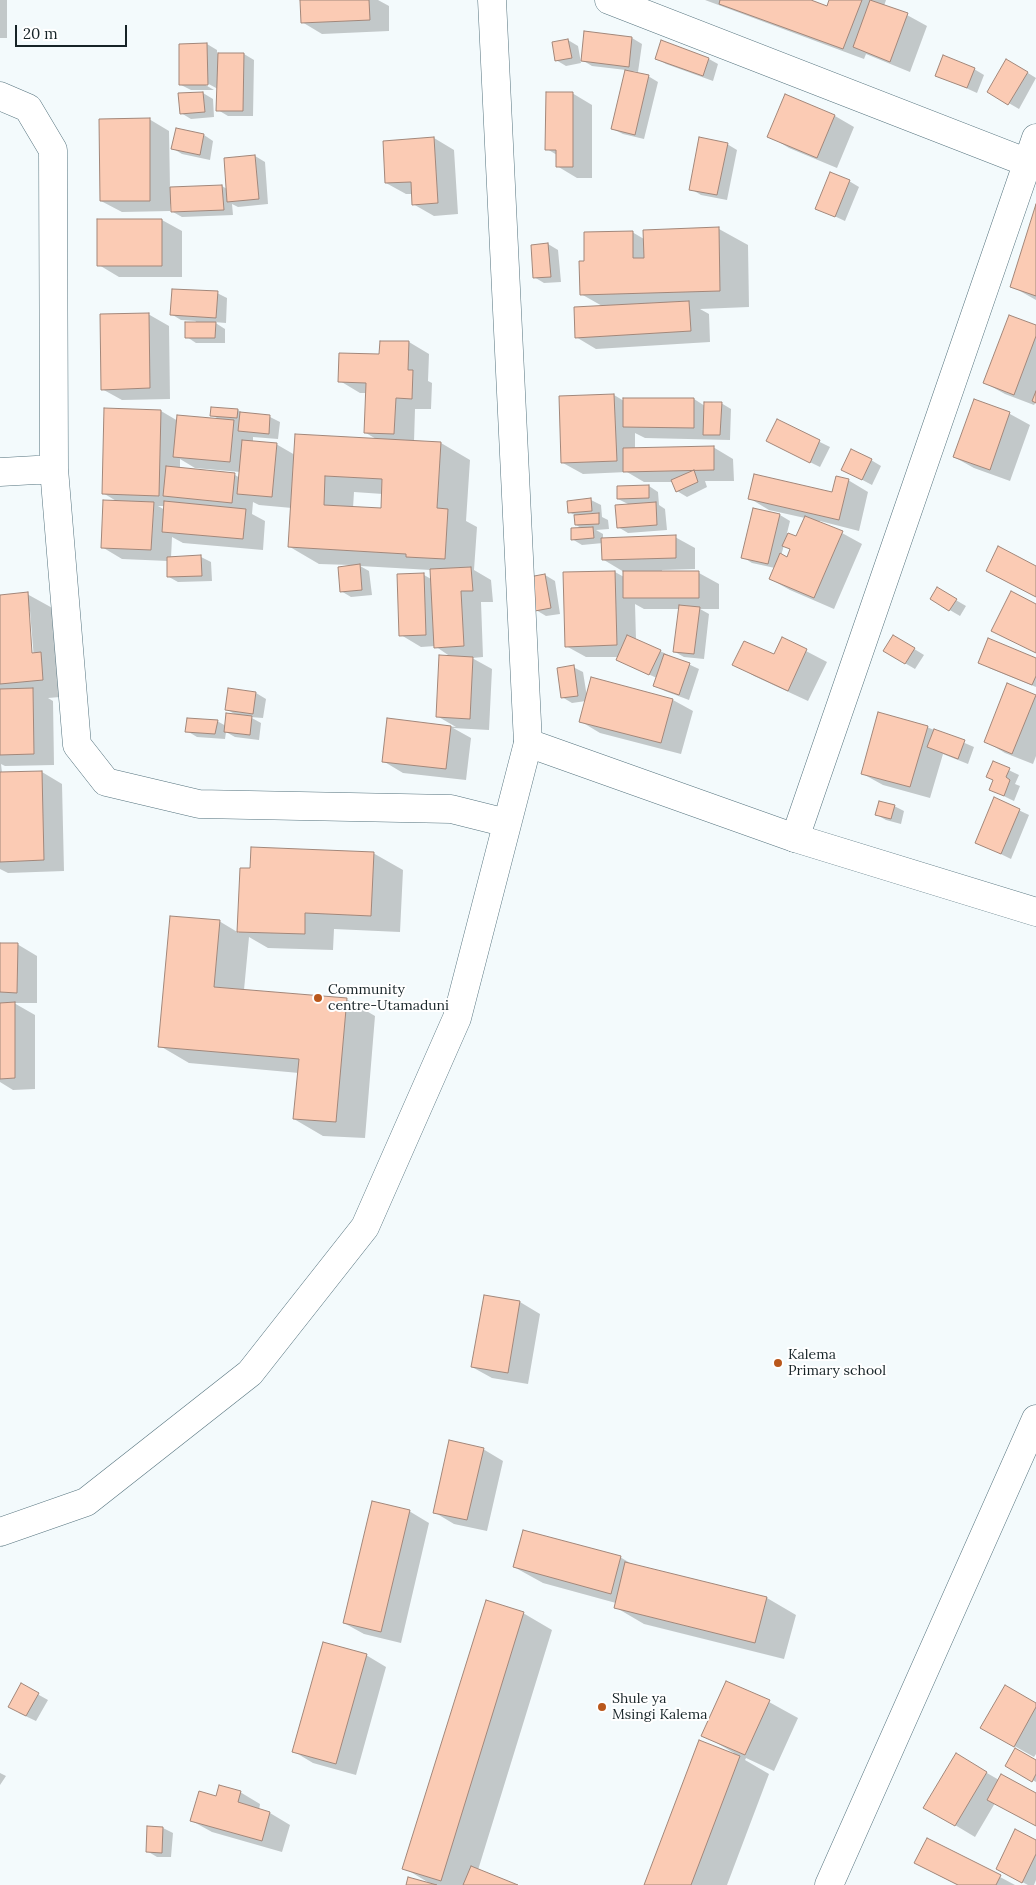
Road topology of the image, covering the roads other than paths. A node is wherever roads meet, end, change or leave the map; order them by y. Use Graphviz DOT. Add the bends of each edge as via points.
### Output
graph roads {
  1 [pos="492,0"];
  2 [pos="608,0"];
  3 [pos="0,96"];
  4 [pos="1033,156"];
  5 [pos="54,469"];
  6 [pos="0,472"];
  7 [pos="528,743"];
  8 [pos="507,823"];
  9 [pos="795,838"];
  10 [pos="1036,912"];
  11 [pos="1036,1419"];
  12 [pos="0,1532"];
  13 [pos="828,1885"];
  1 -- 7 [label="main road"];
  2 -- 4 [label="main road"];
  3 -- 5 [label="main road" via="28,108 53,150"];
  4 -- 9 [label="main road"];
  5 -- 6 [label="main road"];
  5 -- 8 [label="main road" via="77,745 106,782 199,804 451,808"];
  7 -- 8 [label="main road"];
  7 -- 9 [label="main road"];
  8 -- 12 [label="main road" via="457,1018 365,1228 250,1374 86,1502"];
  9 -- 10 [label="main road"];
  11 -- 13 [label="main road"];
}
